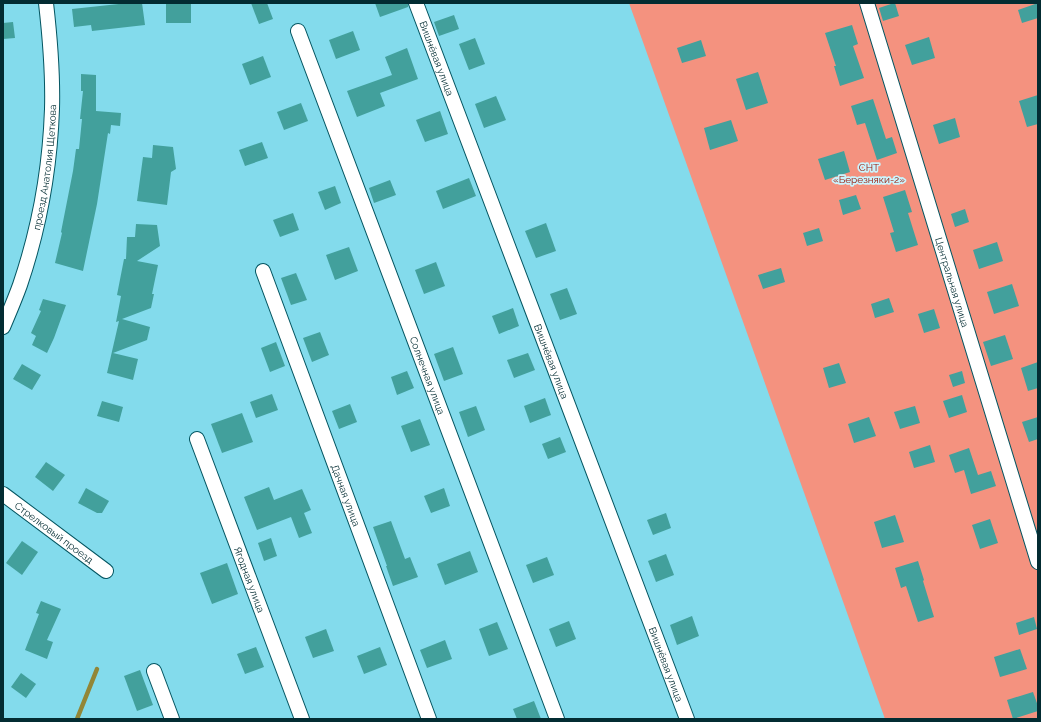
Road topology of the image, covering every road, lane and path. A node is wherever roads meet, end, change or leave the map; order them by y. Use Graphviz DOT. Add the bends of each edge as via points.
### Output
graph roads {
  1 [pos="46,3"];
  2 [pos="416,3"];
  3 [pos="867,3"];
  4 [pos="298,31"];
  5 [pos="263,271"];
  6 [pos="3,327"];
  7 [pos="197,439"];
  8 [pos="3,494"];
  9 [pos="1038,562"];
  10 [pos="106,571"];
  11 [pos="154,671"];
  12 [pos="172,719"];
  13 [pos="302,719"];
  14 [pos="429,719"];
  15 [pos="558,719"];
  16 [pos="687,719"];
  1 -- 6 [label="street, проезд Анатолия Щеткова" via="51,49 52,109 47,169 36,227 20,285"];
  2 -- 16 [label="street, Вишнёвая улица"];
  3 -- 9 [label="street, Центральная улица"];
  4 -- 15 [label="street, Солнечная улица"];
  5 -- 14 [label="street, Дачная улица"];
  7 -- 13 [label="street, Ягодная улица"];
  8 -- 10 [label="street, Стрелковый проезд"];
  11 -- 12 [label="street"];
}
